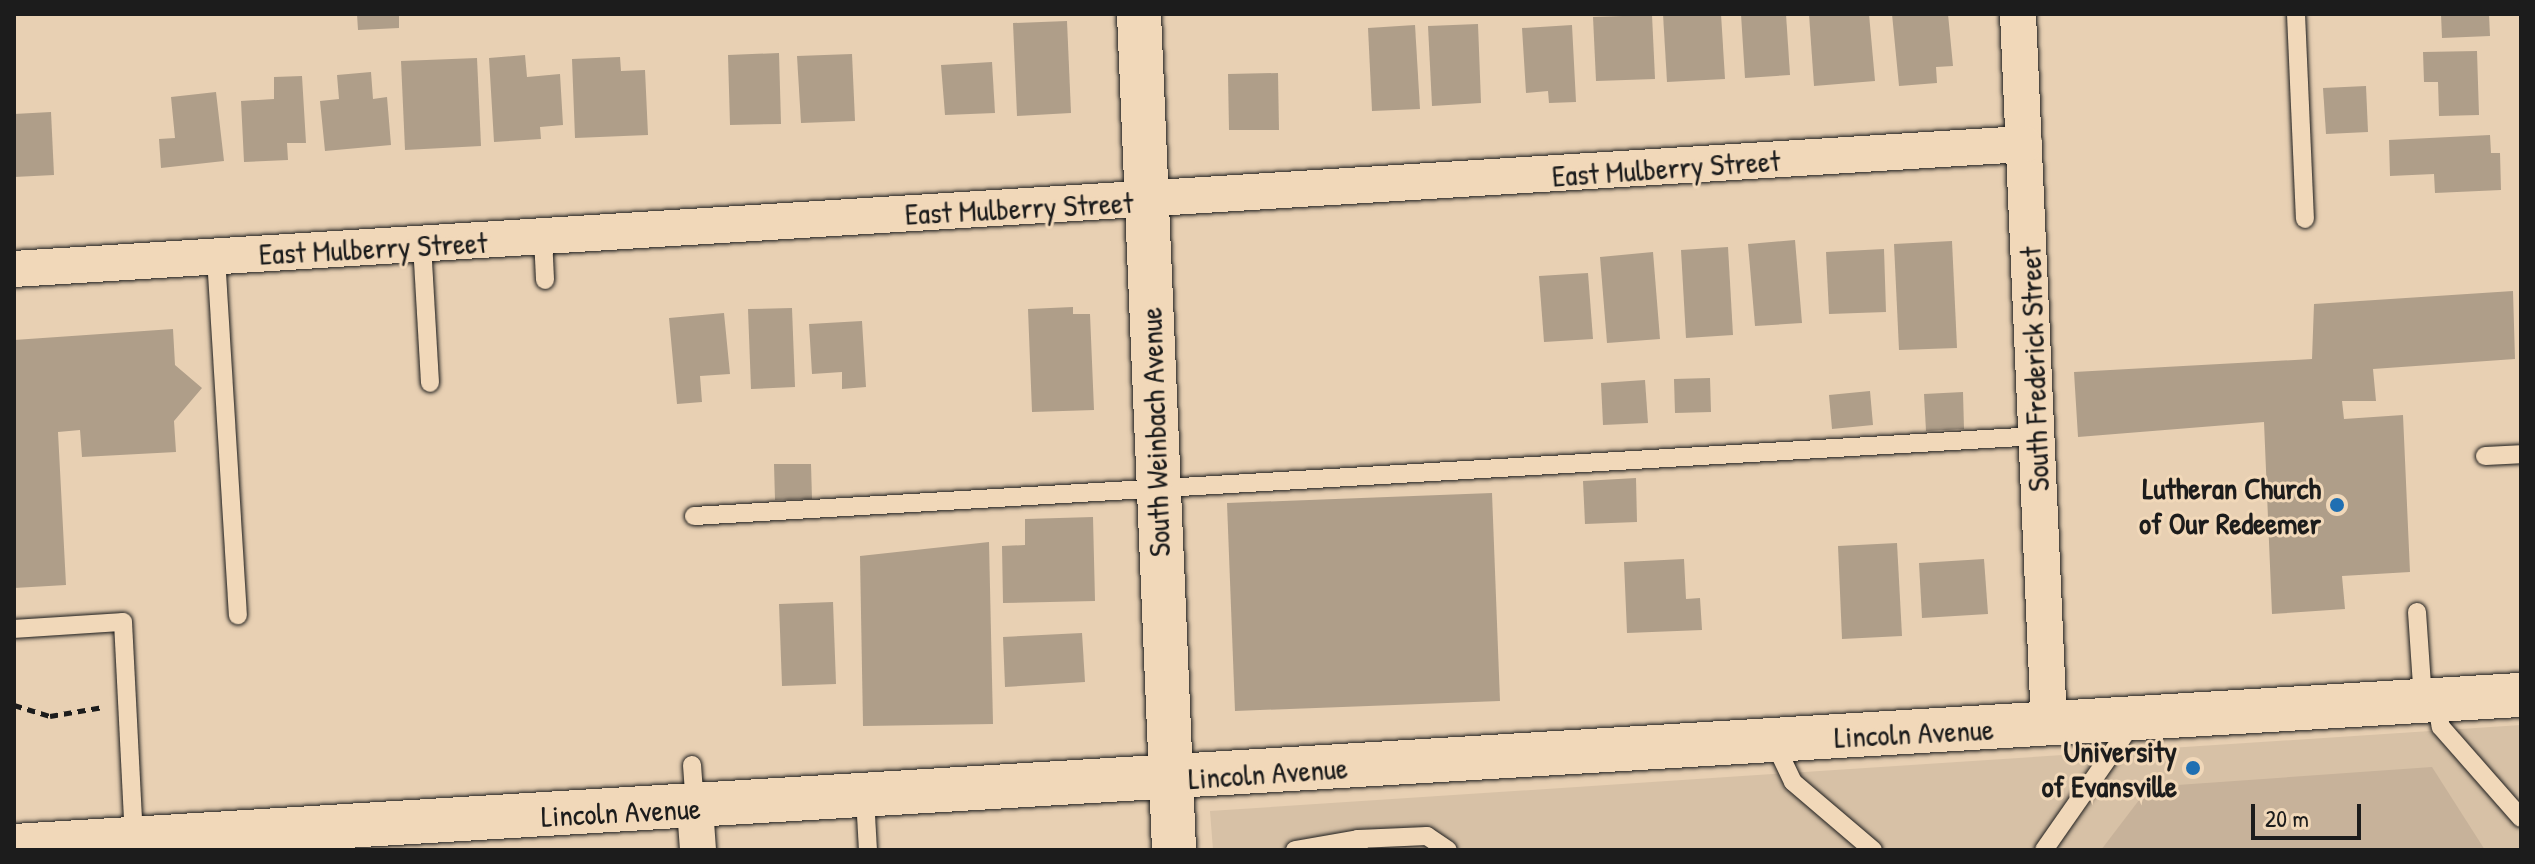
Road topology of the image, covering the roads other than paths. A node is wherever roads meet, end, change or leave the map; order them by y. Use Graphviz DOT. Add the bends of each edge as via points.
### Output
graph roads {
  1 [pos="1139,14"];
  2 [pos="2018,14"];
  3 [pos="2296,14"];
  4 [pos="2024,144"];
  5 [pos="1146,201"];
  6 [pos="2305,219"];
  7 [pos="543,237"];
  8 [pos="422,244"];
  9 [pos="216,257"];
  10 [pos="14,269"];
  11 [pos="545,280"];
  12 [pos="430,383"];
  13 [pos="2037,436"];
  14 [pos="2521,454"];
  15 [pos="2485,456"];
  16 [pos="1157,493"];
  17 [pos="694,516"];
  18 [pos="2417,612"];
  19 [pos="238,615"];
  20 [pos="14,629"];
  21 [pos="2521,695"];
  22 [pos="2430,700"];
  23 [pos="2137,719"];
  24 [pos="2049,725"];
  25 [pos="1774,741"];
  26 [pos="692,765"];
  27 [pos="1170,779"];
  28 [pos="865,797"];
  29 [pos="2521,818"];
  30 [pos="696,829"];
  31 [pos="134,839"];
  32 [pos="313,839"];
  33 [pos="1358,845"];
  34 [pos="14,846"];
  35 [pos="868,850"];
  36 [pos="1174,850"];
  37 [pos="1295,850"];
  38 [pos="1448,850"];
  39 [pos="1873,850"];
  40 [pos="2044,850"];
  1 -- 5 [label="street, South Weinbach Avenue"];
  2 -- 4 [label="street, South Frederick Street"];
  3 -- 6 [label="lane"];
  4 -- 5 [label="street, East Mulberry Street"];
  4 -- 13 [label="street, South Frederick Street"];
  5 -- 7 [label="street, East Mulberry Street"];
  5 -- 16 [label="street, South Weinbach Avenue"];
  7 -- 8 [label="street, East Mulberry Street"];
  7 -- 11 [label="lane"];
  8 -- 9 [label="street, East Mulberry Street"];
  8 -- 12 [label="lane"];
  9 -- 10 [label="street, East Mulberry Street"];
  9 -- 19 [label="lane"];
  13 -- 16 [label="lane" via="1172,486"];
  13 -- 24 [label="street, South Frederick Street"];
  14 -- 15 [label="lane"];
  16 -- 17 [label="lane"];
  16 -- 27 [label="street, South Weinbach Avenue"];
  18 -- 22 [label="lane"];
  20 -- 31 [label="lane" via="123,622"];
  21 -- 22 [label="street, Lincoln Avenue"];
  22 -- 23 [label="street, Lincoln Avenue"];
  22 -- 29 [label="lane" via="2441,727"];
  23 -- 24 [label="street, Lincoln Avenue"];
  23 -- 40 [label="lane"];
  24 -- 25 [label="street, Lincoln Avenue"];
  25 -- 27 [label="street, Lincoln Avenue"];
  25 -- 39 [label="lane" via="1793,782"];
  26 -- 30 [label="lane"];
  27 -- 28 [label="street, Lincoln Avenue"];
  27 -- 36 [label="street, South Weinbach Avenue"];
  28 -- 30 [label="street, Lincoln Avenue"];
  28 -- 35 [label="lane"];
  30 -- 32 [label="street, Lincoln Avenue"];
  31 -- 32 [label="street, Lincoln Avenue"];
  31 -- 34 [label="street, Lincoln Avenue"];
  33 -- 37 [label="lane"];
  33 -- 38 [label="lane" via="1427,836"];
}
